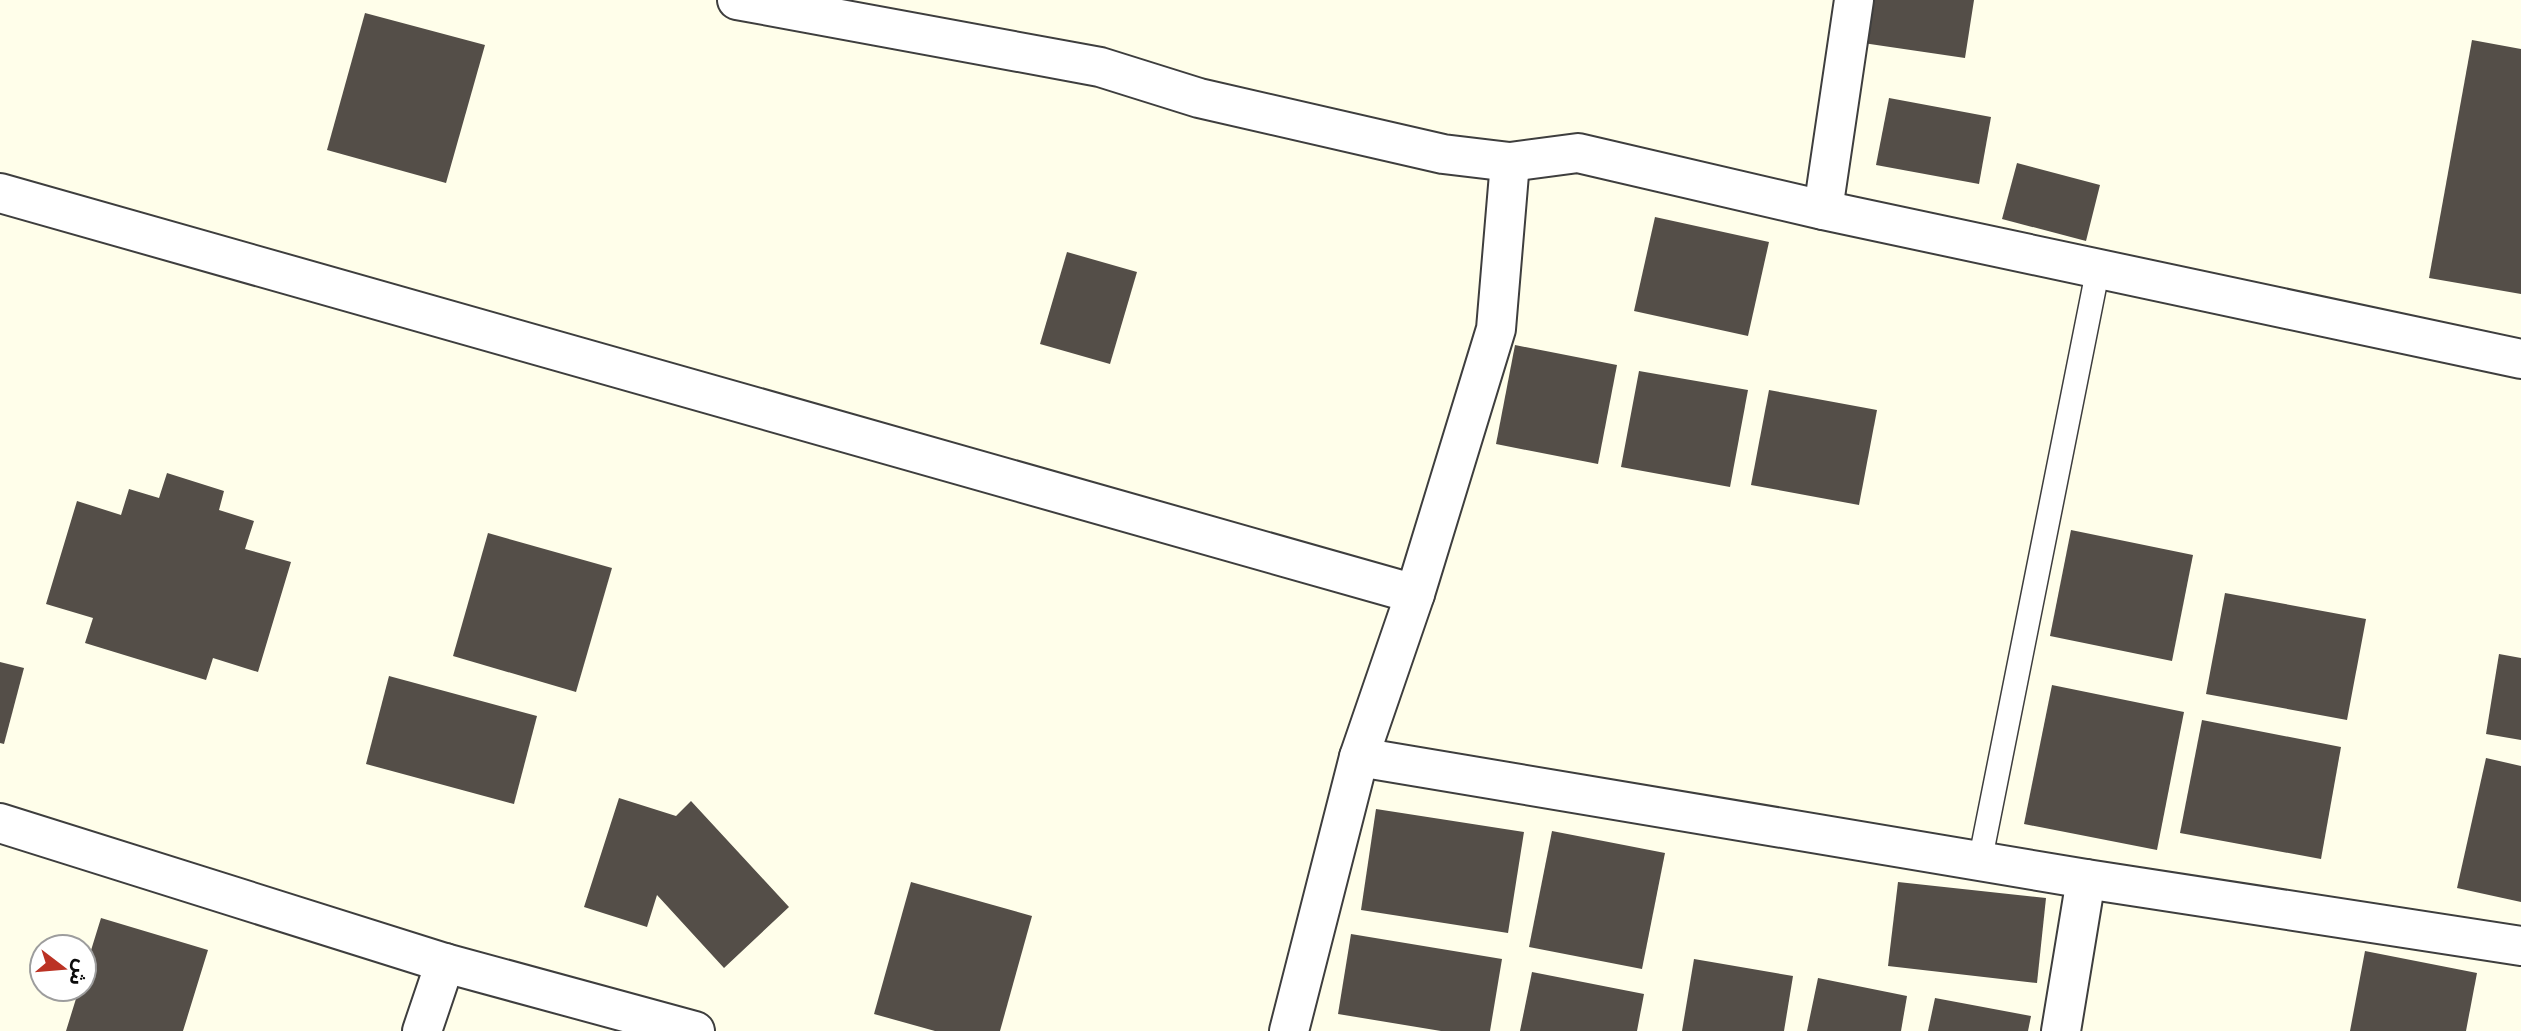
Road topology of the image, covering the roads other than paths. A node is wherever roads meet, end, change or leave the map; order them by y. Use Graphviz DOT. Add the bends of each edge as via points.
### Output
graph roads {
  1 [pos="737,0"];
  2 [pos="1854,0"];
  3 [pos="1510,162"];
  4 [pos="0,194"];
  5 [pos="1824,210"];
  6 [pos="2098,269"];
  7 [pos="2521,359"];
  8 [pos="1415,594"];
  9 [pos="1359,757"];
  10 [pos="0,823"];
  11 [pos="1980,861"];
  12 [pos="2086,879"];
  13 [pos="2521,946"];
  14 [pos="445,963"];
  15 [pos="422,1031"];
  16 [pos="695,1031"];
  17 [pos="1289,1031"];
  18 [pos="2061,1031"];
  1 -- 3 [label="street" via="1100,67 1226,104 1443,154"];
  2 -- 5 [label="street"];
  3 -- 5 [label="street" via="1578,153"];
  3 -- 8 [label="street" via="1496,329"];
  4 -- 8 [label="street"];
  5 -- 6 [label="street"];
  6 -- 7 [label="street"];
  6 -- 11 [label="lane"];
  8 -- 9 [label="street"];
  9 -- 11 [label="street"];
  9 -- 17 [label="street"];
  10 -- 14 [label="street"];
  11 -- 12 [label="street"];
  12 -- 13 [label="street"];
  12 -- 18 [label="street"];
  14 -- 15 [label="street"];
  14 -- 16 [label="street"];
}
